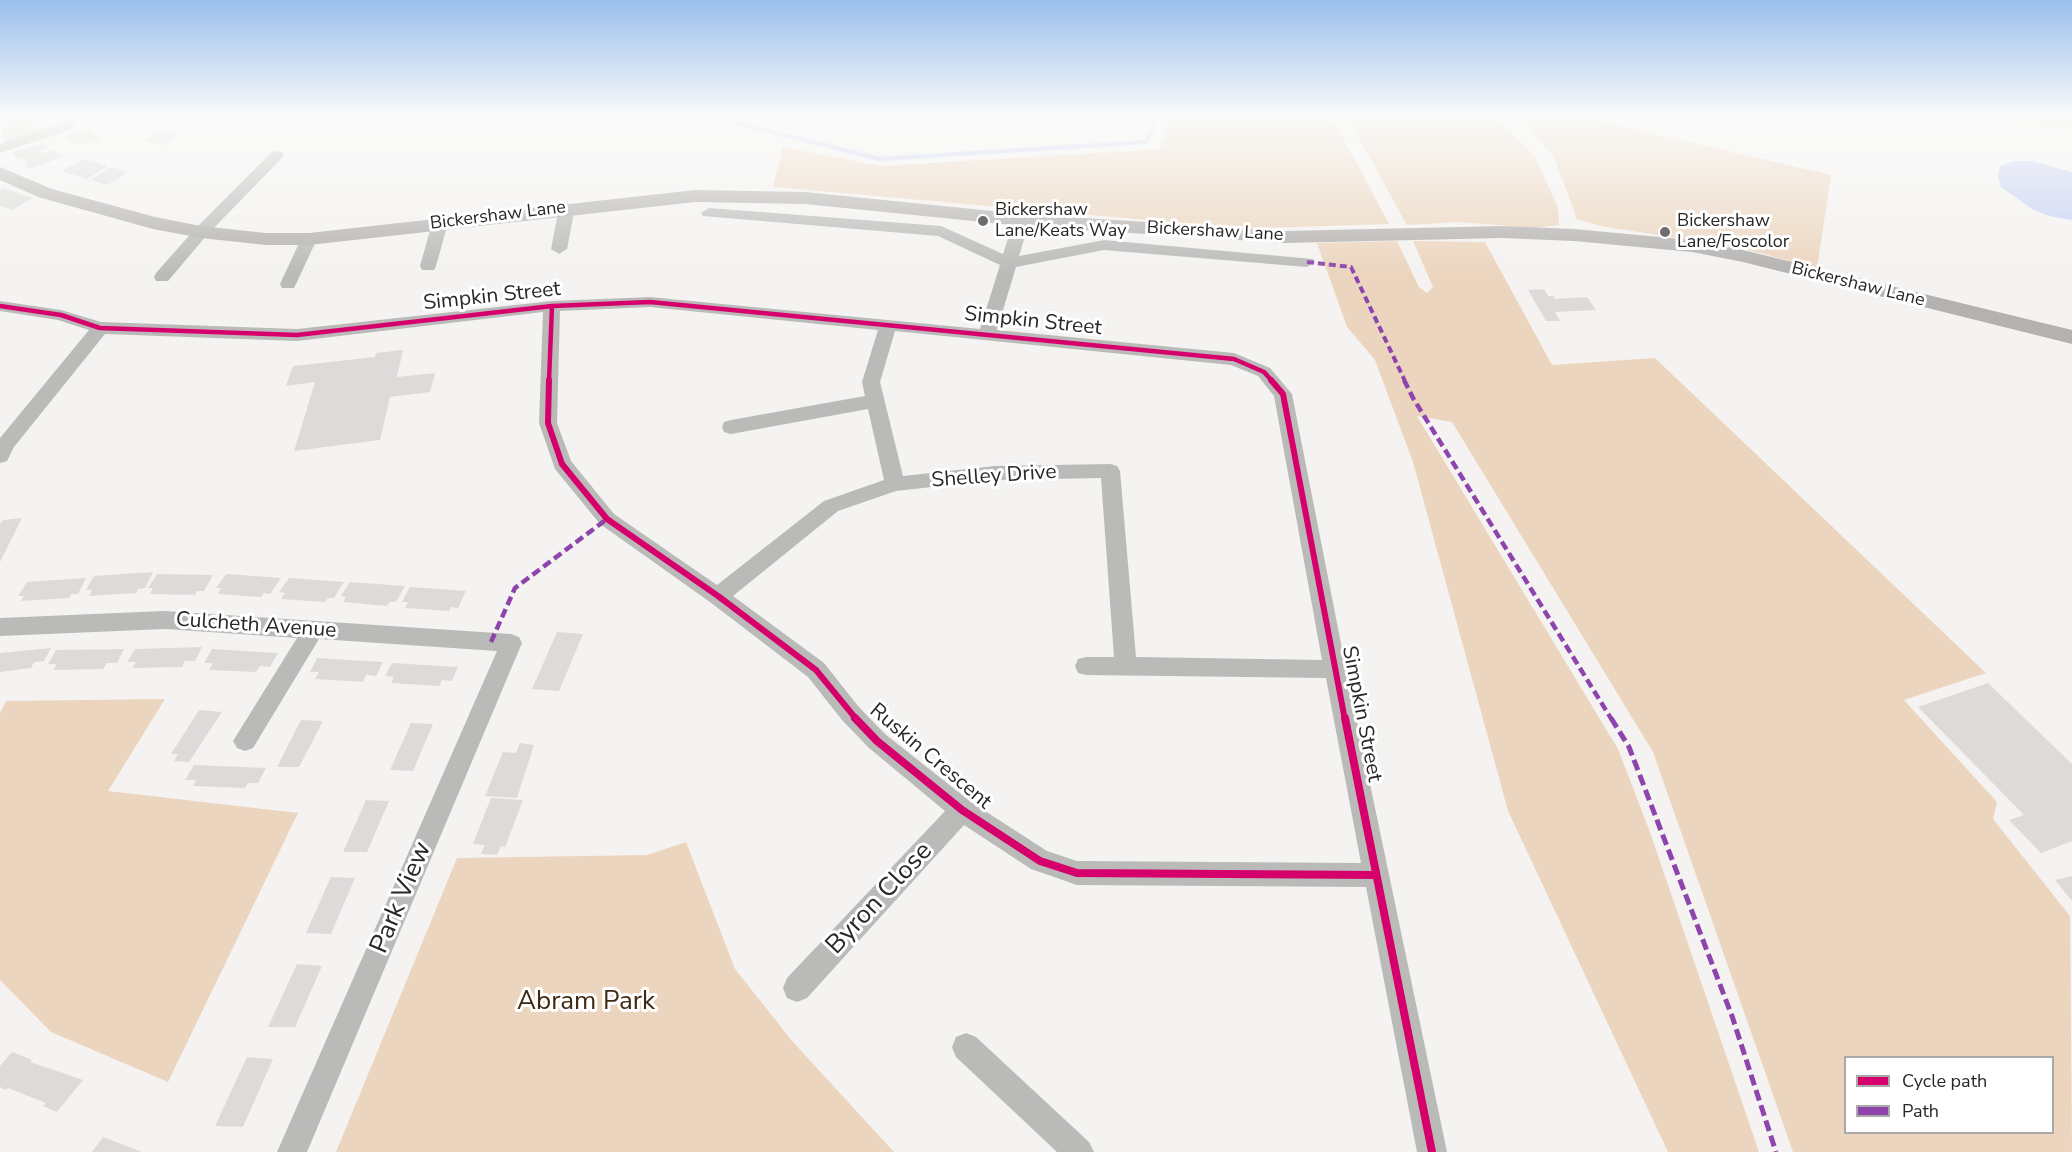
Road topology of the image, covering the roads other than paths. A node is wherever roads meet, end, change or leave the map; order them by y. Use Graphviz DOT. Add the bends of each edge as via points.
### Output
graph roads {
  1 [pos="263,169"];
  2 [pos="0,173"];
  3 [pos="567,208"];
  4 [pos="710,213"];
  5 [pos="1022,220"];
  6 [pos="440,223"];
  7 [pos="201,232"];
  8 [pos="309,239"];
  9 [pos="559,249"];
  10 [pos="1307,262"];
  11 [pos="1009,263"];
  12 [pos="428,266"];
  13 [pos="162,278"];
  14 [pos="288,284"];
  15 [pos="0,306"];
  16 [pos="552,306"];
  17 [pos="888,324"];
  18 [pos="100,328"];
  19 [pos="987,334"];
  20 [pos="2072,337"];
  21 [pos="875,401"];
  22 [pos="731,427"];
  23 [pos="0,456"];
  24 [pos="895,484"];
  25 [pos="718,596"];
  26 [pos="0,627"];
  27 [pos="313,630"];
  28 [pos="511,644"];
  29 [pos="1086,666"];
  30 [pos="1126,666"];
  31 [pos="1335,669"];
  32 [pos="245,741"];
  33 [pos="962,810"];
  34 [pos="1376,875"];
  35 [pos="797,988"];
  36 [pos="966,1047"];
  37 [pos="292,1152"];
  38 [pos="1079,1152"];
  39 [pos="1432,1152"];
  1 -- 7 [label="street"];
  2 -- 7 [label="main road, Bickershaw Lane" via="45,193"];
  3 -- 5 [label="main road, Bickershaw Lane" via="695,196 752,196"];
  3 -- 6 [label="main road, Bickershaw Lane"];
  3 -- 9 [label="street"];
  4 -- 11 [label="street" via="940,231"];
  5 -- 11 [label="street"];
  5 -- 20 [label="main road, Bickershaw Lane" via="1285,237 1502,232 1692,246"];
  6 -- 8 [label="main road, Bickershaw Lane"];
  6 -- 12 [label="street"];
  7 -- 8 [label="main road, Bickershaw Lane"];
  7 -- 13 [label="street"];
  8 -- 14 [label="street"];
  10 -- 11 [label="street" via="1104,245"];
  11 -- 19 [label="street"];
  15 -- 18 [label="street, Simpkin Street" via="61,315"];
  16 -- 17 [label="street, Simpkin Street" via="650,302"];
  16 -- 18 [label="street, Simpkin Street" via="297,335"];
  16 -- 25 [label="street, Ruskin Crescent" via="548,423 562,464 608,519"];
  17 -- 19 [label="street, Simpkin Street"];
  17 -- 21 [label="street" via="872,382"];
  18 -- 23 [label="street"];
  19 -- 31 [label="street, Simpkin Street" via="1233,359 1264,372 1283,394"];
  21 -- 22 [label="street"];
  21 -- 24 [label="street"];
  24 -- 25 [label="street, Shelley Drive" via="831,506"];
  24 -- 30 [label="street, Shelley Drive" via="995,473 1110,471"];
  25 -- 33 [label="street, Ruskin Crescent" via="816,670 877,741"];
  26 -- 27 [label="street, Culcheth Avenue" via="165,620"];
  27 -- 28 [label="street, Culcheth Avenue"];
  27 -- 32 [label="street"];
  28 -- 37 [label="street, Park View"];
  29 -- 30 [label="street"];
  30 -- 31 [label="street"];
  31 -- 34 [label="street, Simpkin Street"];
  33 -- 34 [label="street, Ruskin Crescent" via="1040,861 1077,873"];
  33 -- 35 [label="street, Byron Close"];
  34 -- 39 [label="street, Simpkin Street"];
  36 -- 38 [label="street"];
}
